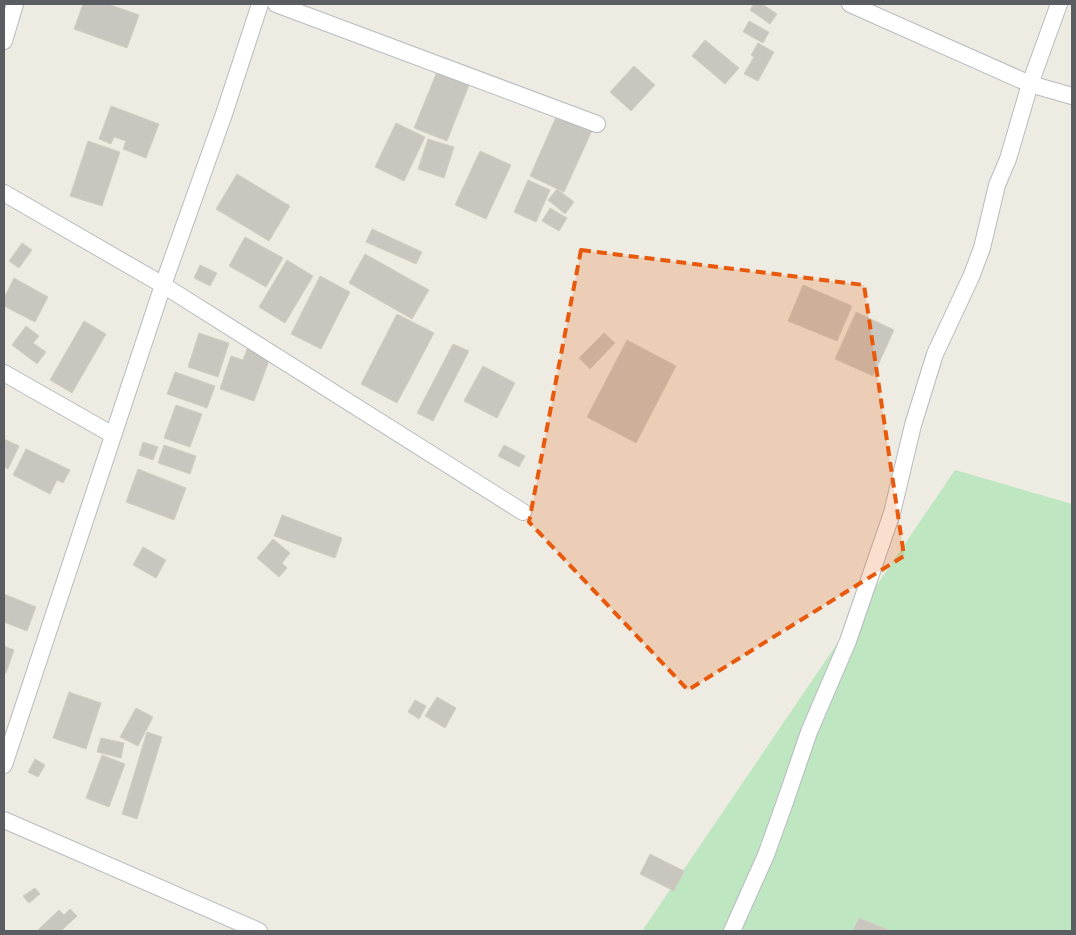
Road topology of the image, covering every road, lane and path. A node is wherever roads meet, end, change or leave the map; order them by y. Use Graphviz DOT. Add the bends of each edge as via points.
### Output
graph roads {
  1 [pos="15,4"];
  2 [pos="260,4"];
  3 [pos="276,4"];
  4 [pos="850,4"];
  5 [pos="1060,4"];
  6 [pos="4,40"];
  7 [pos="1030,84"];
  8 [pos="1072,96"];
  9 [pos="597,124"];
  10 [pos="4,193"];
  11 [pos="163,285"];
  12 [pos="4,373"];
  13 [pos="113,435"];
  14 [pos="523,512"];
  15 [pos="4,764"];
  16 [pos="4,820"];
  17 [pos="259,931"];
  18 [pos="732,931"];
  1 -- 6 [label="street"];
  2 -- 11 [label="street"];
  3 -- 9 [label="street"];
  4 -- 7 [label="street"];
  5 -- 7 [label="street"];
  7 -- 8 [label="street"];
  7 -- 18 [label="street" via="997,185 982,248 935,354 912,425 892,513 848,641 809,732 766,855"];
  10 -- 11 [label="street"];
  11 -- 13 [label="street"];
  11 -- 14 [label="street"];
  12 -- 13 [label="street"];
  13 -- 15 [label="street"];
  16 -- 17 [label="street"];
}
